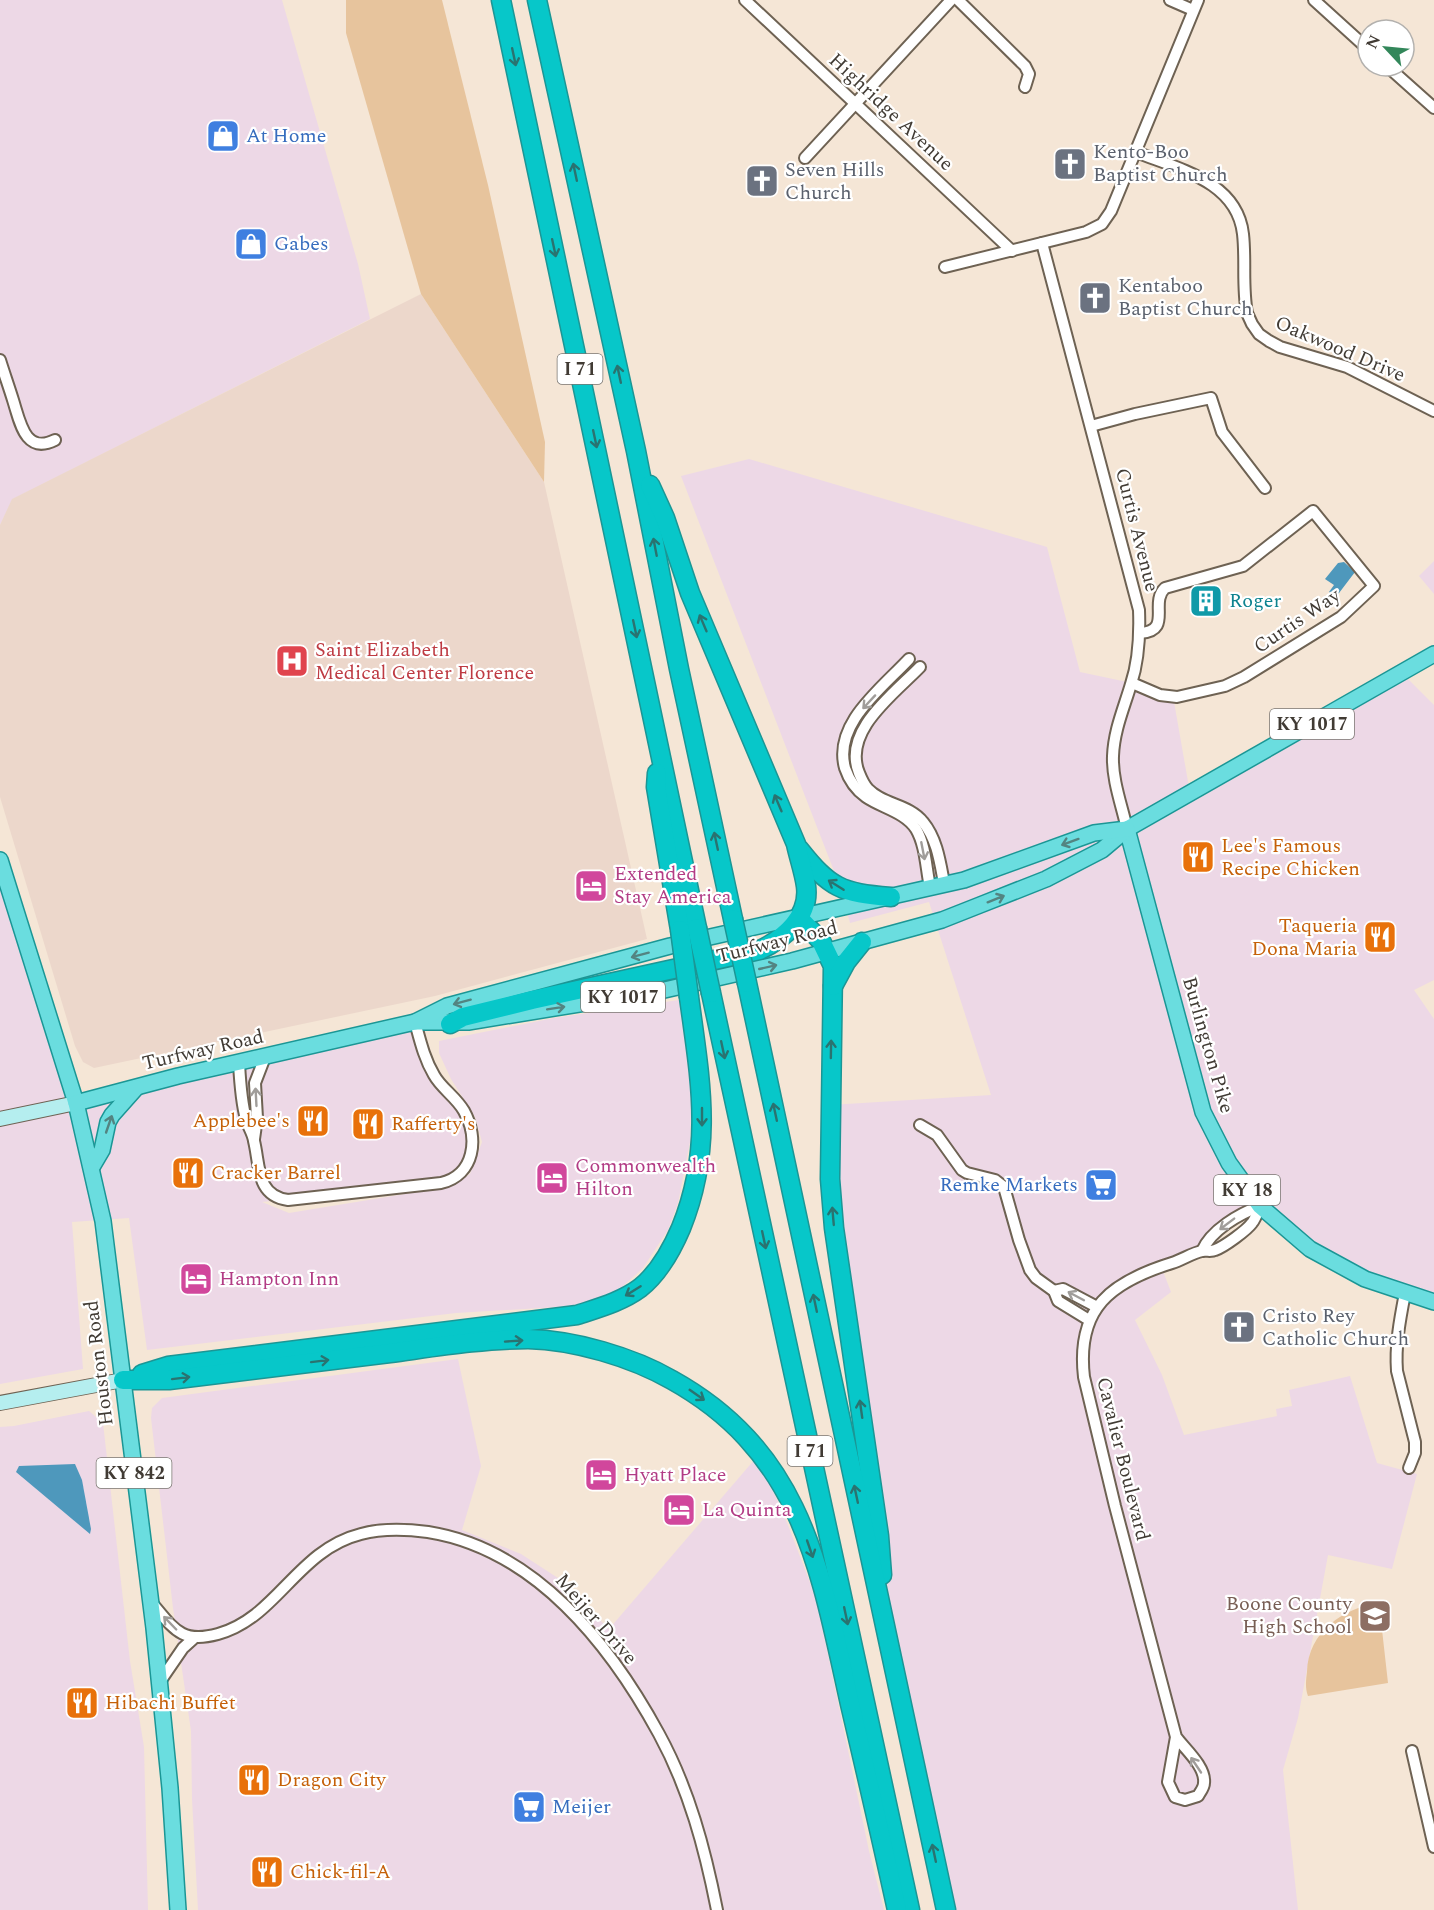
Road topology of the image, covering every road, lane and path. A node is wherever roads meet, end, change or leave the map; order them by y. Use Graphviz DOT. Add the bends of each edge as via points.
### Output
graph roads {
  1 [pos="501,0"];
  2 [pos="537,0"];
  3 [pos="745,0"];
  4 [pos="951,0"];
  5 [pos="958,0"];
  6 [pos="1170,0"];
  7 [pos="1314,0"];
  8 [pos="1196,5"];
  9 [pos="1356,38"];
  10 [pos="1400,78"];
  11 [pos="1025,87"];
  12 [pos="855,103"];
  13 [pos="1434,108"];
  14 [pos="1136,152"];
  15 [pos="805,158"];
  16 [pos="1042,243"];
  17 [pos="1012,251"];
  18 [pos="945,267"];
  19 [pos="1,365"];
  20 [pos="1434,411"];
  21 [pos="1091,426"];
  22 [pos="55,440"];
  23 [pos="636,451"];
  24 [pos="1265,488"];
  25 [pos="1140,633"];
  26 [pos="1434,654"];
  27 [pos="909,659"];
  28 [pos="920,667"];
  29 [pos="1132,683"];
  30 [pos="1127,829"];
  31 [pos="796,844"];
  32 [pos="0,864"];
  33 [pos="937,885"];
  34 [pos="891,897"];
  35 [pos="799,918"];
  36 [pos="688,929"];
  37 [pos="862,942"];
  38 [pos="827,951"];
  39 [pos="832,987"];
  40 [pos="415,1022"];
  41 [pos="450,1024"];
  42 [pos="265,1057"];
  43 [pos="239,1063"];
  44 [pos="137,1087"];
  45 [pos="76,1103"];
  46 [pos="0,1119"];
  47 [pos="920,1125"];
  48 [pos="254,1140"];
  49 [pos="92,1167"];
  50 [pos="1260,1206"];
  51 [pos="1054,1291"];
  52 [pos="1405,1293"];
  53 [pos="1434,1302"];
  54 [pos="1097,1307"];
  55 [pos="1089,1320"];
  56 [pos="123,1380"];
  57 [pos="0,1402"];
  58 [pos="1409,1468"];
  59 [pos="150,1602"];
  60 [pos="881,1613"];
  61 [pos="193,1639"];
  62 [pos="159,1683"];
  63 [pos="1176,1737"];
  64 [pos="1412,1751"];
  65 [pos="1434,1844"];
  66 [pos="178,1910"];
  67 [pos="717,1910"];
  68 [pos="897,1910"];
  69 [pos="910,1910"];
  70 [pos="946,1910"];
  1 -- 36 [label="highway, I 71, one-way" via="659,739 656,787"];
  23 -- 2 [label="highway, I 71, one-way"];
  3 -- 12 [label="street, Highridge Avenue"];
  4 -- 12 [label="street"];
  5 -- 11 [label="street" via="1025,66 1029,74"];
  6 -- 8 [label="street"];
  7 -- 9 [label="street"];
  8 -- 14 [label="street"];
  10 -- 13 [label="street"];
  12 -- 15 [label="street"];
  12 -- 17 [label="street, Highridge Avenue"];
  14 -- 16 [label="street" via="1102,224"];
  14 -- 20 [label="street, Oakwood Drive" via="1217,187 1230,201 1243,234 1247,313 1259,334 1280,347 1347,368"];
  16 -- 17 [label="street"];
  16 -- 21 [label="street, Curtis Avenue"];
  17 -- 18 [label="street"];
  19 -- 22 [label="street" via="23,432 36,443 45,445"];
  21 -- 24 [label="street" via="1210,398 1222,432"];
  21 -- 25 [label="street, Curtis Avenue" via="1135,591"];
  31 -- 23 [label="highway, one-way" via="690,592 665,518"];
  60 -- 23 [label="highway, I 71, one-way, bridge"];
  25 -- 29 [label="street, Curtis Avenue"];
  25 -- 29 [label="street, Curtis Way" via="1155,630 1162,590 1243,567 1313,511 1374,586 1341,617 1225,686 1177,697 1160,695"];
  26 -- 30 [label="main road, Turfway Road / KY 1017"];
  27 -- 33 [label="street, one-way" via="855,717 843,744 843,758 860,793 903,816 916,829"];
  28 -- 33 [label="street" via="867,721 857,745 857,768 868,789 878,797 908,809 922,820 936,848"];
  29 -- 30 [label="street, Curtis Avenue" via="1121,712 1113,755"];
  30 -- 33 [label="main road, Turfway Road / KY 1017, one-way" via="1094,833 964,880"];
  37 -- 30 [label="main road, Turfway Road / KY 1017, one-way" via="942,920 1046,879 1102,850"];
  30 -- 50 [label="main road, Burlington Pike / KY 18" via="1203,1112 1229,1164"];
  34 -- 31 [label="highway, one-way" via="841,889 811,864"];
  31 -- 35 [label="highway" via="807,887"];
  32 -- 45 [label="main road, Houston Road / KY 842"];
  33 -- 34 [label="main road, Turfway Road / KY 1017"];
  34 -- 35 [label="main road, Turfway Road / KY 1017"];
  35 -- 38 [label="highway"];
  35 -- 40 [label="main road, Turfway Road / KY 1017, one-way" via="670,946 447,1006"];
  35 -- 41 [label="highway" via="776,942 760,950 532,1000 463,1017"];
  36 -- 56 [label="highway, one-way, bridge" via="689,996 702,1091 702,1145 687,1212 675,1242 640,1288 612,1304 577,1315 168,1366"];
  36 -- 69 [label="highway, I 71, one-way, bridge" via="711,993"];
  37 -- 38 [label="main road, Turfway Road / KY 1017"];
  37 -- 39 [label="highway"];
  38 -- 39 [label="highway" via="833,966"];
  41 -- 38 [label="main road, Turfway Road / KY 1017, one-way" via="660,991"];
  60 -- 39 [label="highway, one-way" via="879,1536 834,1228"];
  40 -- 41 [label="main road, Turfway Road / KY 1017"];
  40 -- 42 [label="main road, Turfway Road / KY 1017"];
  40 -- 48 [label="street" via="427,1062 464,1110 470,1124 471,1157 467,1167 453,1180 279,1199 263,1184"];
  42 -- 43 [label="main road, Turfway Road / KY 1017"];
  48 -- 42 [label="street, one-way" via="255,1083"];
  43 -- 44 [label="main road, Turfway Road / KY 1017"];
  43 -- 48 [label="street" via="246,1119"];
  44 -- 45 [label="main road, Turfway Road / KY 1017"];
  49 -- 44 [label="main road, one-way" via="102,1150 112,1114"];
  45 -- 46 [label="main road, Turfway Road / KY 1017"];
  45 -- 49 [label="main road, Houston Road / KY 842"];
  47 -- 51 [label="street" via="937,1135 962,1170 995,1180 1004,1187 1030,1270"];
  49 -- 56 [label="main road, Houston Road / KY 842" via="103,1221"];
  50 -- 52 [label="main road, Burlington Pike / KY 18" via="1293,1237 1328,1260"];
  50 -- 54 [label="street, Cavalier Boulevard" via="1243,1213 1207,1240 1202,1251 1128,1280"];
  54 -- 51 [label="street, one-way" via="1063,1289"];
  51 -- 55 [label="street" via="1058,1301"];
  52 -- 53 [label="main road, Burlington Pike / KY 18"];
  52 -- 58 [label="street" via="1396,1371 1415,1442"];
  54 -- 55 [label="street, Cavalier Boulevard"];
  55 -- 63 [label="street, Cavalier Boulevard" via="1083,1346 1084,1377"];
  56 -- 57 [label="main road"];
  56 -- 59 [label="main road, Houston Road / KY 842"];
  56 -- 68 [label="highway, one-way" via="169,1380 530,1339 618,1355 691,1391 724,1414 761,1453 782,1483 802,1524 832,1623"];
  61 -- 59 [label="street, one-way" via="171,1626"];
  59 -- 62 [label="main road, Houston Road / KY 842"];
  70 -- 60 [label="highway, I 71, one-way"];
  61 -- 62 [label="street"];
  61 -- 67 [label="street, Meijer Drive" via="243,1624 315,1556 358,1534 391,1529 439,1534 502,1557 561,1601 597,1641 641,1703 660,1735 688,1800"];
  62 -- 66 [label="main road, Houston Road / KY 842"];
  63 -- 63 [label="street, Cavalier Boulevard, one-way" via="1168,1782 1175,1797 1185,1800 1198,1796 1205,1785 1204,1776"];
  64 -- 65 [label="street"];
}
